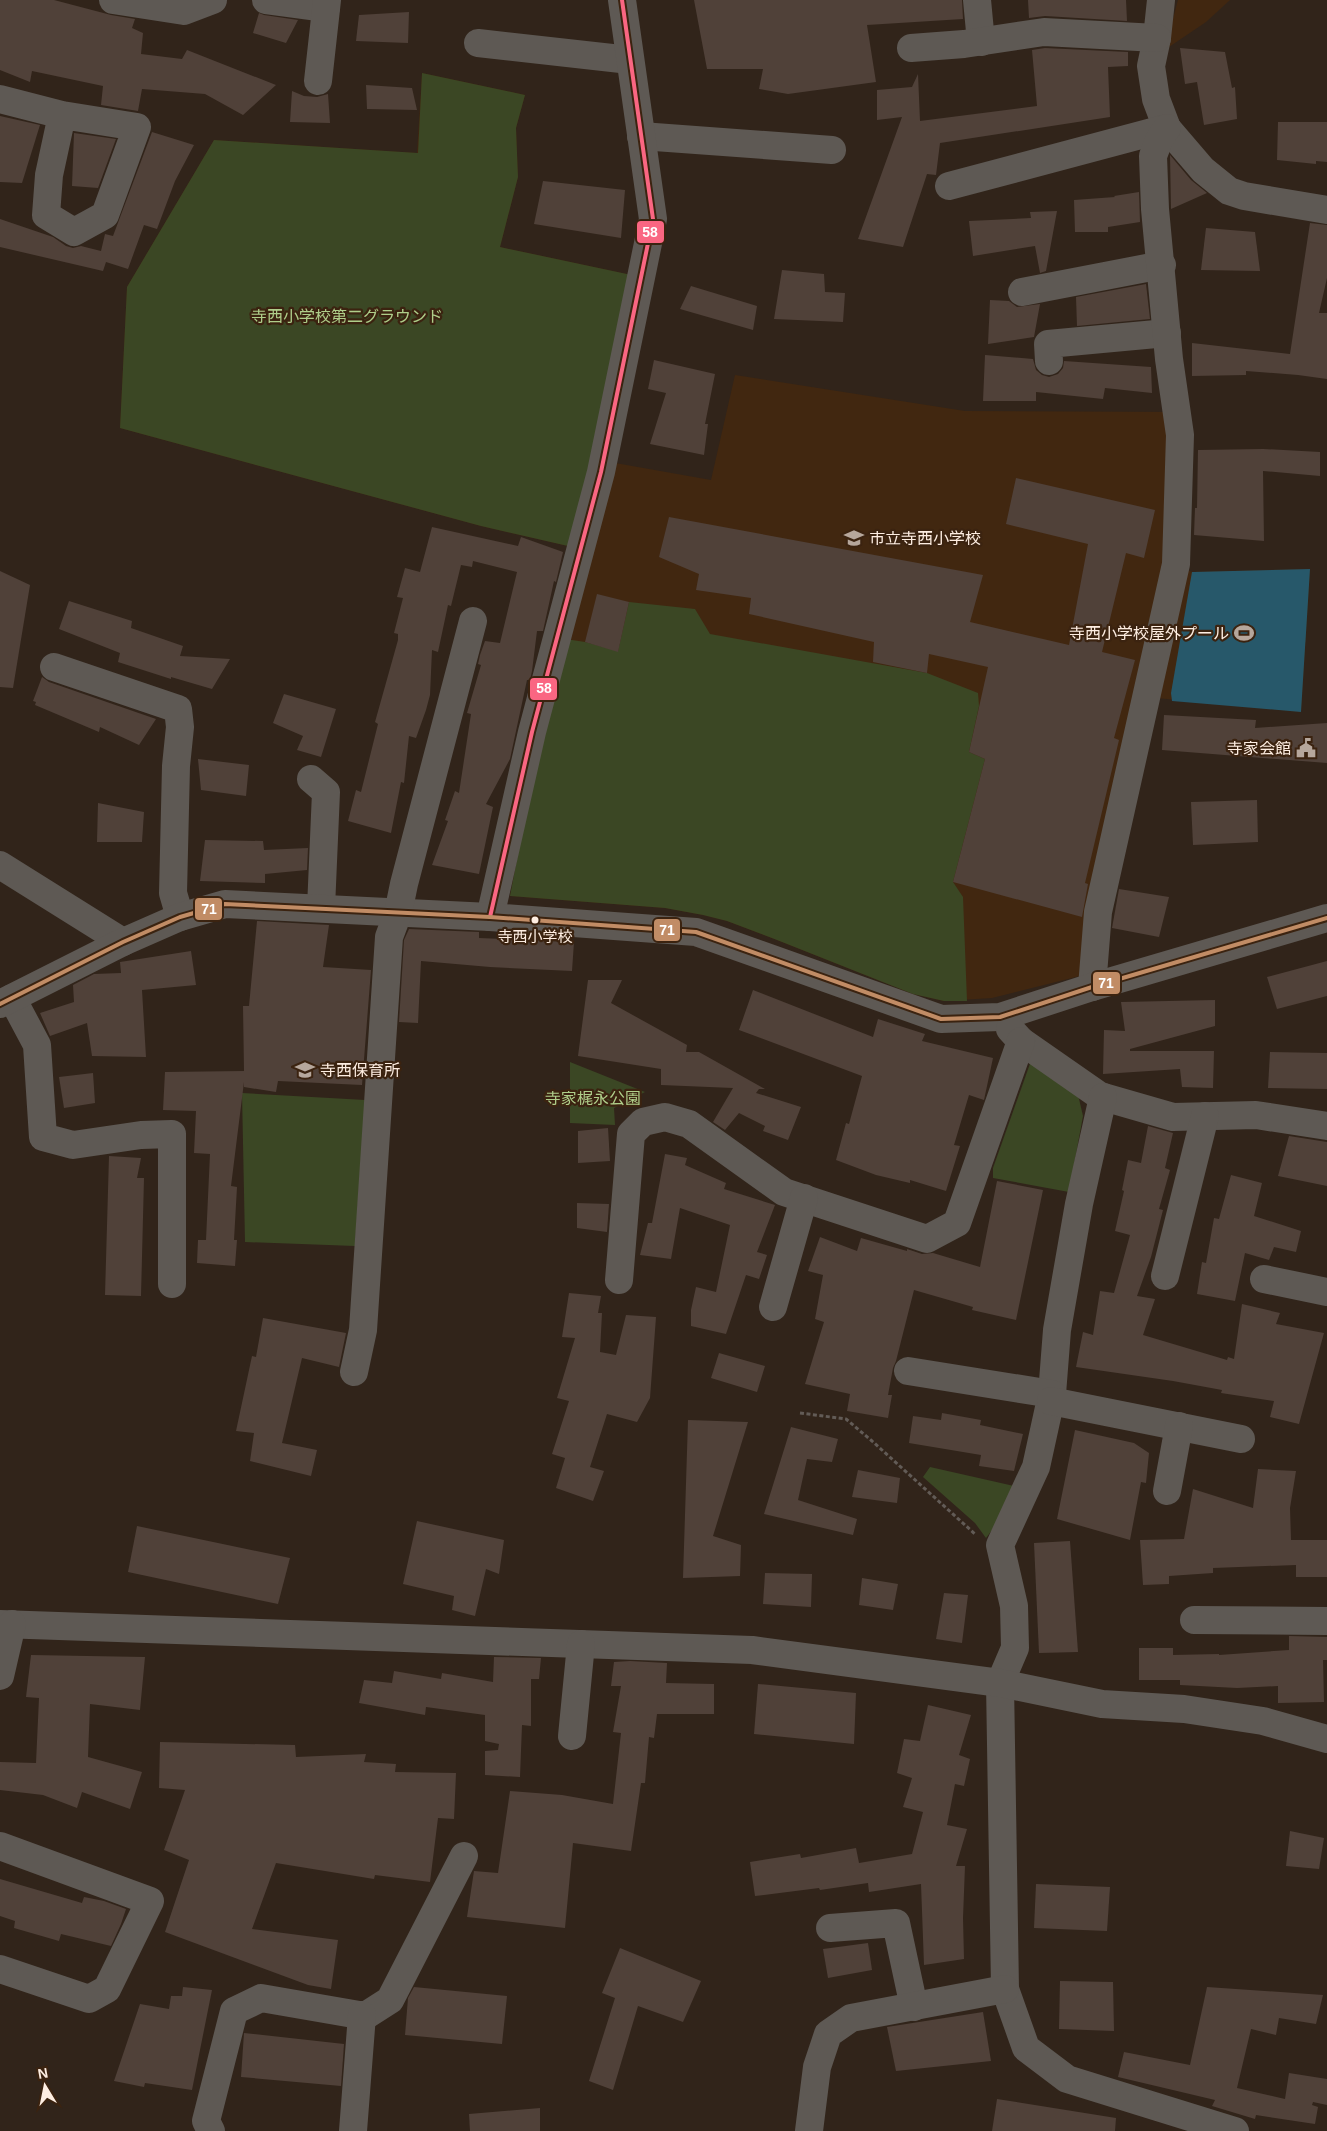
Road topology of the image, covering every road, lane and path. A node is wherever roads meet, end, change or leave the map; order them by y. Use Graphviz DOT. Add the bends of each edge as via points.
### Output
graph roads {
  1 [pos="113,0"];
  2 [pos="213,0"];
  3 [pos="266,0"];
  4 [pos="622,0"];
  5 [pos="977,0"];
  6 [pos="1160,0"];
  7 [pos="326,4"];
  8 [pos="1157,38"];
  9 [pos="981,42"];
  10 [pos="478,43"];
  11 [pos="911,48"];
  12 [pos="630,60"];
  13 [pos="318,81"];
  14 [pos="0,99"];
  15 [pos="62,115"];
  16 [pos="1167,128"];
  17 [pos="641,136"];
  18 [pos="832,150"];
  19 [pos="949,186"];
  20 [pos="1327,210"];
  21 [pos="1162,265"];
  22 [pos="1022,292"];
  23 [pos="1167,333"];
  24 [pos="1049,361"];
  25 [pos="473,621"];
  26 [pos="54,667"];
  27 [pos="311,779"];
  28 [pos="0,866"];
  29 [pos="320,908"];
  30 [pos="398,913"];
  31 [pos="180,917"];
  32 [pos="490,917"];
  33 [pos="1327,918"];
  34 [pos="123,942"];
  35 [pos="1092,987"];
  36 [pos="6,1001"];
  37 [pos="1000,1017"];
  38 [pos="1021,1041"];
  39 [pos="1103,1097"];
  40 [pos="1205,1116"];
  41 [pos="1327,1126"];
  42 [pos="804,1198"];
  43 [pos="1165,1276"];
  44 [pos="1264,1279"];
  45 [pos="619,1280"];
  46 [pos="172,1284"];
  47 [pos="1327,1292"];
  48 [pos="773,1307"];
  49 [pos="908,1371"];
  50 [pos="354,1372"];
  51 [pos="1051,1398"];
  52 [pos="800,1413"];
  53 [pos="1179,1426"];
  54 [pos="1241,1439"];
  55 [pos="1167,1491"];
  56 [pos="1001,1550"];
  57 [pos="1194,1620"];
  58 [pos="1327,1620"];
  59 [pos="6,1624"];
  60 [pos="581,1644"];
  61 [pos="0,1676"];
  62 [pos="1000,1683"];
  63 [pos="572,1736"];
  64 [pos="1327,1739"];
  65 [pos="0,1846"];
  66 [pos="464,1856"];
  67 [pos="830,1928"];
  68 [pos="0,1969"];
  69 [pos="1004,1989"];
  70 [pos="914,2007"];
  71 [pos="362,2015"];
  72 [pos="211,2131"];
  73 [pos="353,2131"];
  74 [pos="809,2131"];
  75 [pos="1235,2131"];
  1 -- 2 [label="street" via="184,11"];
  3 -- 7 [label="street"];
  4 -- 12 [label="street"];
  5 -- 9 [label="street"];
  6 -- 8 [label="street"];
  7 -- 13 [label="street"];
  8 -- 9 [label="street" via="1044,32"];
  8 -- 16 [label="street" via="1151,66 1156,99"];
  9 -- 11 [label="street"];
  10 -- 12 [label="street"];
  12 -- 17 [label="street"];
  14 -- 15 [label="street"];
  16 -- 19 [label="street"];
  16 -- 20 [label="street" via="1203,170 1229,191"];
  16 -- 21 [label="street" via="1153,156"];
  17 -- 18 [label="street"];
  17 -- 32 [label="street" via="653,219 602,472 532,732"];
  21 -- 22 [label="street"];
  21 -- 23 [label="street"];
  23 -- 24 [label="street" via="1048,344"];
  23 -- 35 [label="street" via="1180,435 1176,564 1098,912"];
  25 -- 30 [label="street"];
  26 -- 31 [label="street" via="178,709 173,892"];
  27 -- 29 [label="street" via="326,792"];
  28 -- 34 [label="street"];
  29 -- 30 [label="street"];
  29 -- 31 [label="street" via="225,904"];
  30 -- 32 [label="street"];
  30 -- 50 [label="street" via="389,937 364,1330"];
  31 -- 34 [label="street"];
  32 -- 37 [label="street" via="696,932 941,1019"];
  33 -- 35 [label="street"];
  34 -- 36 [label="street"];
  35 -- 37 [label="street"];
  36 -- 46 [label="street" via="37,1045 43,1137 73,1145 172,1134"];
  37 -- 38 [label="street"];
  38 -- 39 [label="street"];
  38 -- 42 [label="street" via="957,1223 927,1239"];
  39 -- 40 [label="street" via="1173,1117"];
  39 -- 51 [label="street" via="1079,1204 1057,1330"];
  40 -- 41 [label="street" via="1256,1115"];
  40 -- 43 [label="street"];
  42 -- 45 [label="street" via="784,1192 689,1124 665,1117 643,1122 631,1134"];
  42 -- 48 [label="street"];
  44 -- 47 [label="street"];
  49 -- 51 [label="street"];
  51 -- 53 [label="street"];
  51 -- 56 [label="street" via="1036,1467 1000,1545"];
  52 -- 56 [label="path" via="846,1419 969,1531"];
  53 -- 54 [label="street"];
  53 -- 55 [label="street"];
  56 -- 62 [label="street" via="1014,1606 1015,1648"];
  57 -- 58 [label="street"];
  59 -- 60 [label="street"];
  59 -- 61 [label="street"];
  60 -- 62 [label="street" via="752,1650"];
  60 -- 63 [label="street"];
  62 -- 64 [label="street" via="1102,1704 1184,1709 1262,1721"];
  62 -- 69 [label="street"];
  65 -- 68 [label="street" via="150,1901 107,1989 89,2000"];
  66 -- 71 [label="street" via="390,2000"];
  67 -- 70 [label="street" via="896,1923"];
  69 -- 70 [label="street"];
  69 -- 75 [label="street" via="1026,2048 1067,2079"];
  70 -- 74 [label="street" via="852,2018 828,2034 817,2067"];
  71 -- 72 [label="street" via="261,1998 234,2011 206,2121"];
  71 -- 73 [label="street"];
}
